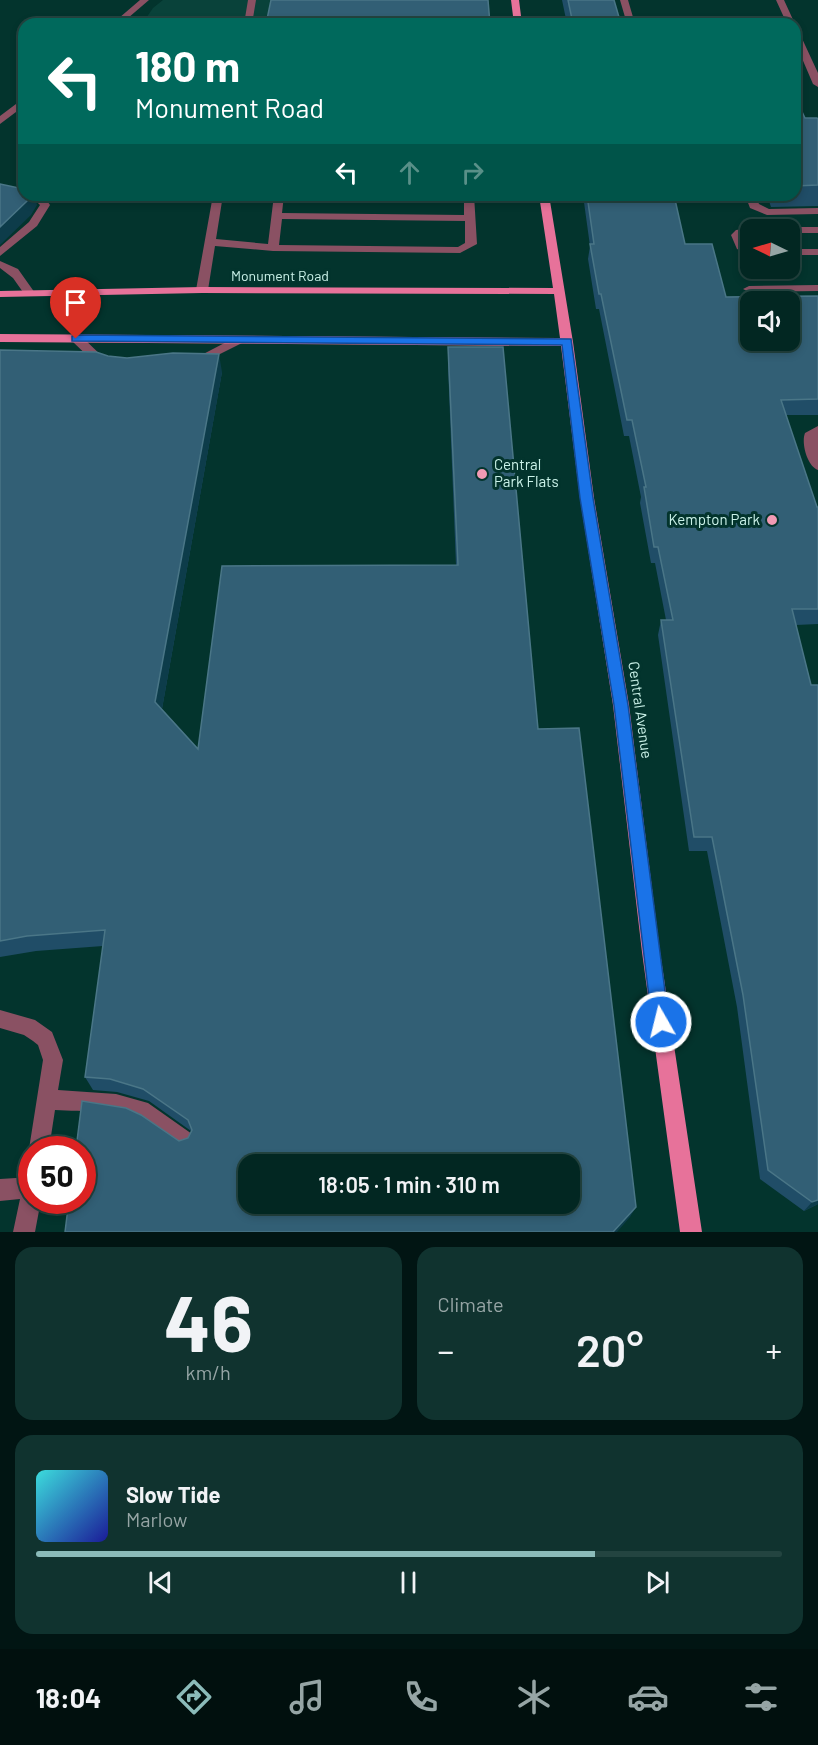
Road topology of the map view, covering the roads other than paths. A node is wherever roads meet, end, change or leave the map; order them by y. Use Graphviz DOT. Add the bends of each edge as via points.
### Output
graph roads {
  1 [pos="145,0"];
  2 [pos="252,0"];
  3 [pos="515,0"];
  4 [pos="624,0"];
  5 [pos="780,0"];
  6 [pos="124,18"];
  7 [pos="249,18"];
  8 [pos="518,18"];
  9 [pos="629,18"];
  10 [pos="789,18"];
  11 [pos="801,56"];
  12 [pos="818,84"];
  13 [pos="18,106"];
  14 [pos="0,121"];
  15 [pos="0,190"];
  16 [pos="18,194"];
  17 [pos="42,201"];
  18 [pos="217,201"];
  19 [pos="278,201"];
  20 [pos="470,201"];
  21 [pos="545,201"];
  22 [pos="752,201"];
  23 [pos="818,211"];
  24 [pos="277,216"];
  25 [pos="471,218"];
  26 [pos="818,230"];
  27 [pos="800,231"];
  28 [pos="210,242"];
  29 [pos="273,248"];
  30 [pos="800,252"];
  31 [pos="818,252"];
  32 [pos="0,253"];
  33 [pos="0,264"];
  34 [pos="818,288"];
  35 [pos="749,289"];
  36 [pos="202,290"];
  37 [pos="560,291"];
  38 [pos="28,293"];
  39 [pos="0,294"];
  40 [pos="0,338"];
  41 [pos="76,339"];
  42 [pos="238,340"];
  43 [pos="567,342"];
  44 [pos="175,367"];
  45 [pos="119,369"];
  46 [pos="818,430"];
  47 [pos="818,465"];
  48 [pos="0,1019"];
  49 [pos="47,1099"];
  50 [pos="41,1136"];
  51 [pos="185,1141"];
  52 [pos="18,1188"];
  53 [pos="0,1190"];
  54 [pos="28,1214"];
  55 [pos="24,1232"];
  56 [pos="691,1232"];
  1 -- 6 [label="street"];
  2 -- 7 [label="street"];
  3 -- 8 [label="main road"];
  4 -- 9 [label="street"];
  5 -- 10 [label="street"];
  11 -- 12 [label="street"];
  13 -- 14 [label="street"];
  15 -- 16 [label="street"];
  17 -- 32 [label="street" via="45,210"];
  18 -- 28 [label="street"];
  19 -- 24 [label="street"];
  20 -- 25 [label="street"];
  21 -- 37 [label="main road, Central Avenue"];
  22 -- 23 [label="street" via="767,212"];
  24 -- 25 [label="street"];
  24 -- 29 [label="street"];
  25 -- 29 [label="street" via="471,244 460,250"];
  26 -- 27 [label="street"];
  28 -- 29 [label="street"];
  28 -- 36 [label="street"];
  30 -- 31 [label="street"];
  33 -- 38 [label="street" via="19,276"];
  34 -- 35 [label="street"];
  36 -- 37 [label="main road, Monument Road"];
  36 -- 38 [label="main road, Monument Road"];
  37 -- 43 [label="main road, Central Avenue"];
  38 -- 39 [label="main road, Monument Road"];
  40 -- 41 [label="main road"];
  41 -- 42 [label="main road"];
  41 -- 45 [label="street" via="103,364"];
  42 -- 43 [label="main road"];
  42 -- 44 [label="street" via="192,363"];
  43 -- 56 [label="main road, Central Avenue" via="587,498 621,705"];
  46 -- 47 [label="street" via="810,436 810,444"];
  48 -- 49 [label="street" via="28,1027 45,1039 53,1060"];
  49 -- 50 [label="street"];
  49 -- 51 [label="street" via="117,1104 148,1113"];
  52 -- 53 [label="street"];
  54 -- 55 [label="street"];
}
